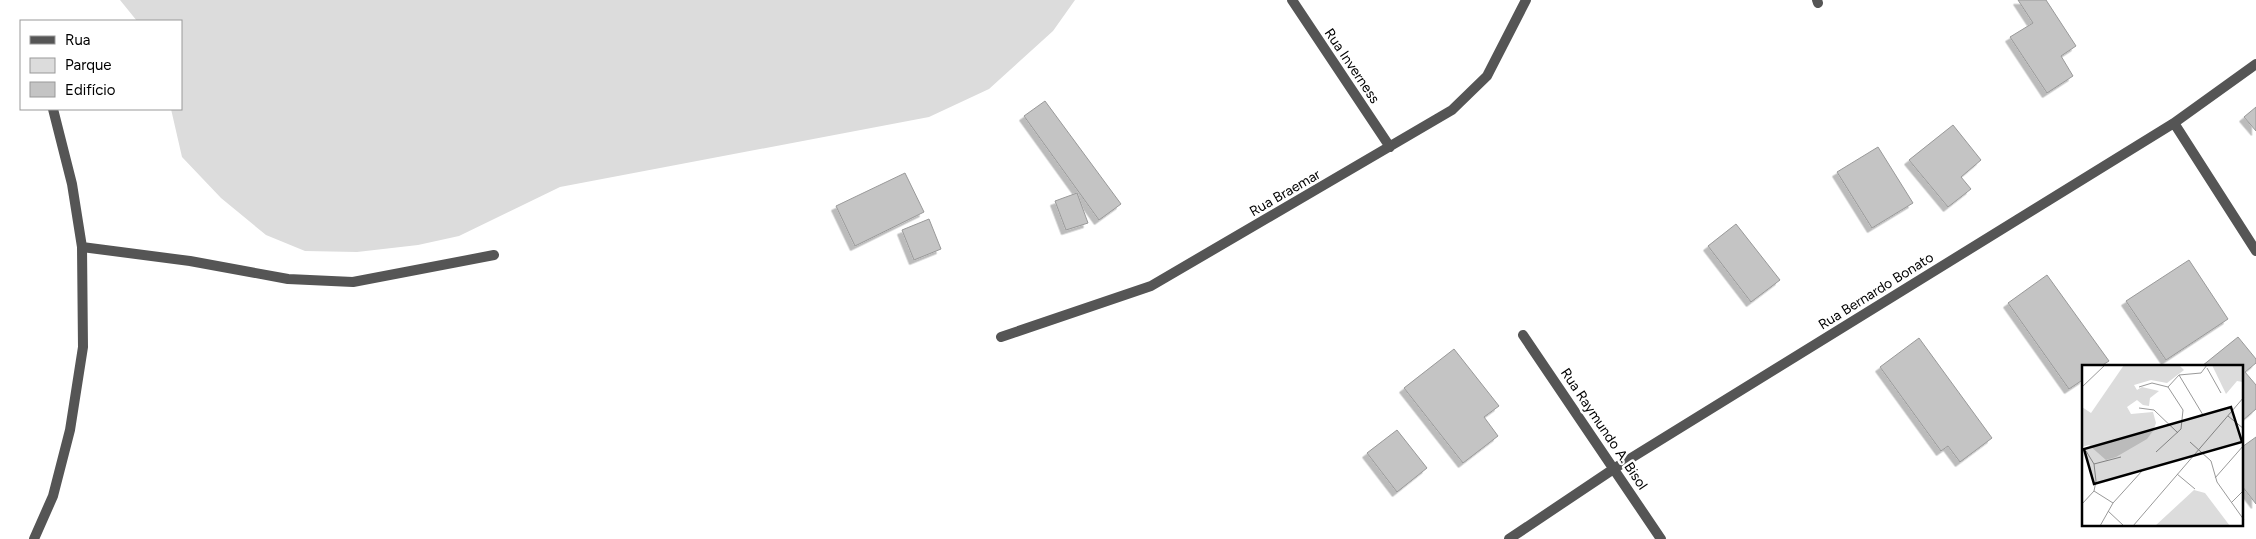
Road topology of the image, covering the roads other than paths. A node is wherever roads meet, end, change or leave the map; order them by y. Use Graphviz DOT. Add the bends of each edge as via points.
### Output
graph roads {
  1 [pos="1292,0"];
  2 [pos="1526,0"];
  3 [pos="2256,64"];
  4 [pos="53,110"];
  5 [pos="2174,123"];
  6 [pos="1390,147"];
  7 [pos="82,248"];
  8 [pos="2256,251"];
  9 [pos="494,255"];
  10 [pos="1524,335"];
  11 [pos="1001,338"];
  12 [pos="1615,468"];
  13 [pos="34,539"];
  14 [pos="1509,539"];
  15 [pos="1661,539"];
  1 -- 6 [label="street, Rua Inverness"];
  2 -- 6 [label="street, Rua Braemar" via="1487,76 1452,110"];
  3 -- 5 [label="street, Rua Bernardo Bonato"];
  4 -- 7 [label="street" via="72,184"];
  5 -- 8 [label="street"];
  5 -- 12 [label="street, Rua Bernardo Bonato"];
  6 -- 11 [label="street, Rua Braemar" via="1151,286"];
  7 -- 9 [label="street" via="288,279 353,282"];
  7 -- 13 [label="street" via="83,347 70,430 53,496"];
  10 -- 12 [label="street, Rua Raymundo A. Bisol"];
  12 -- 14 [label="street, Rua Bernardo Bonato"];
  12 -- 15 [label="street, Rua Raymundo A. Bisol"];
}
